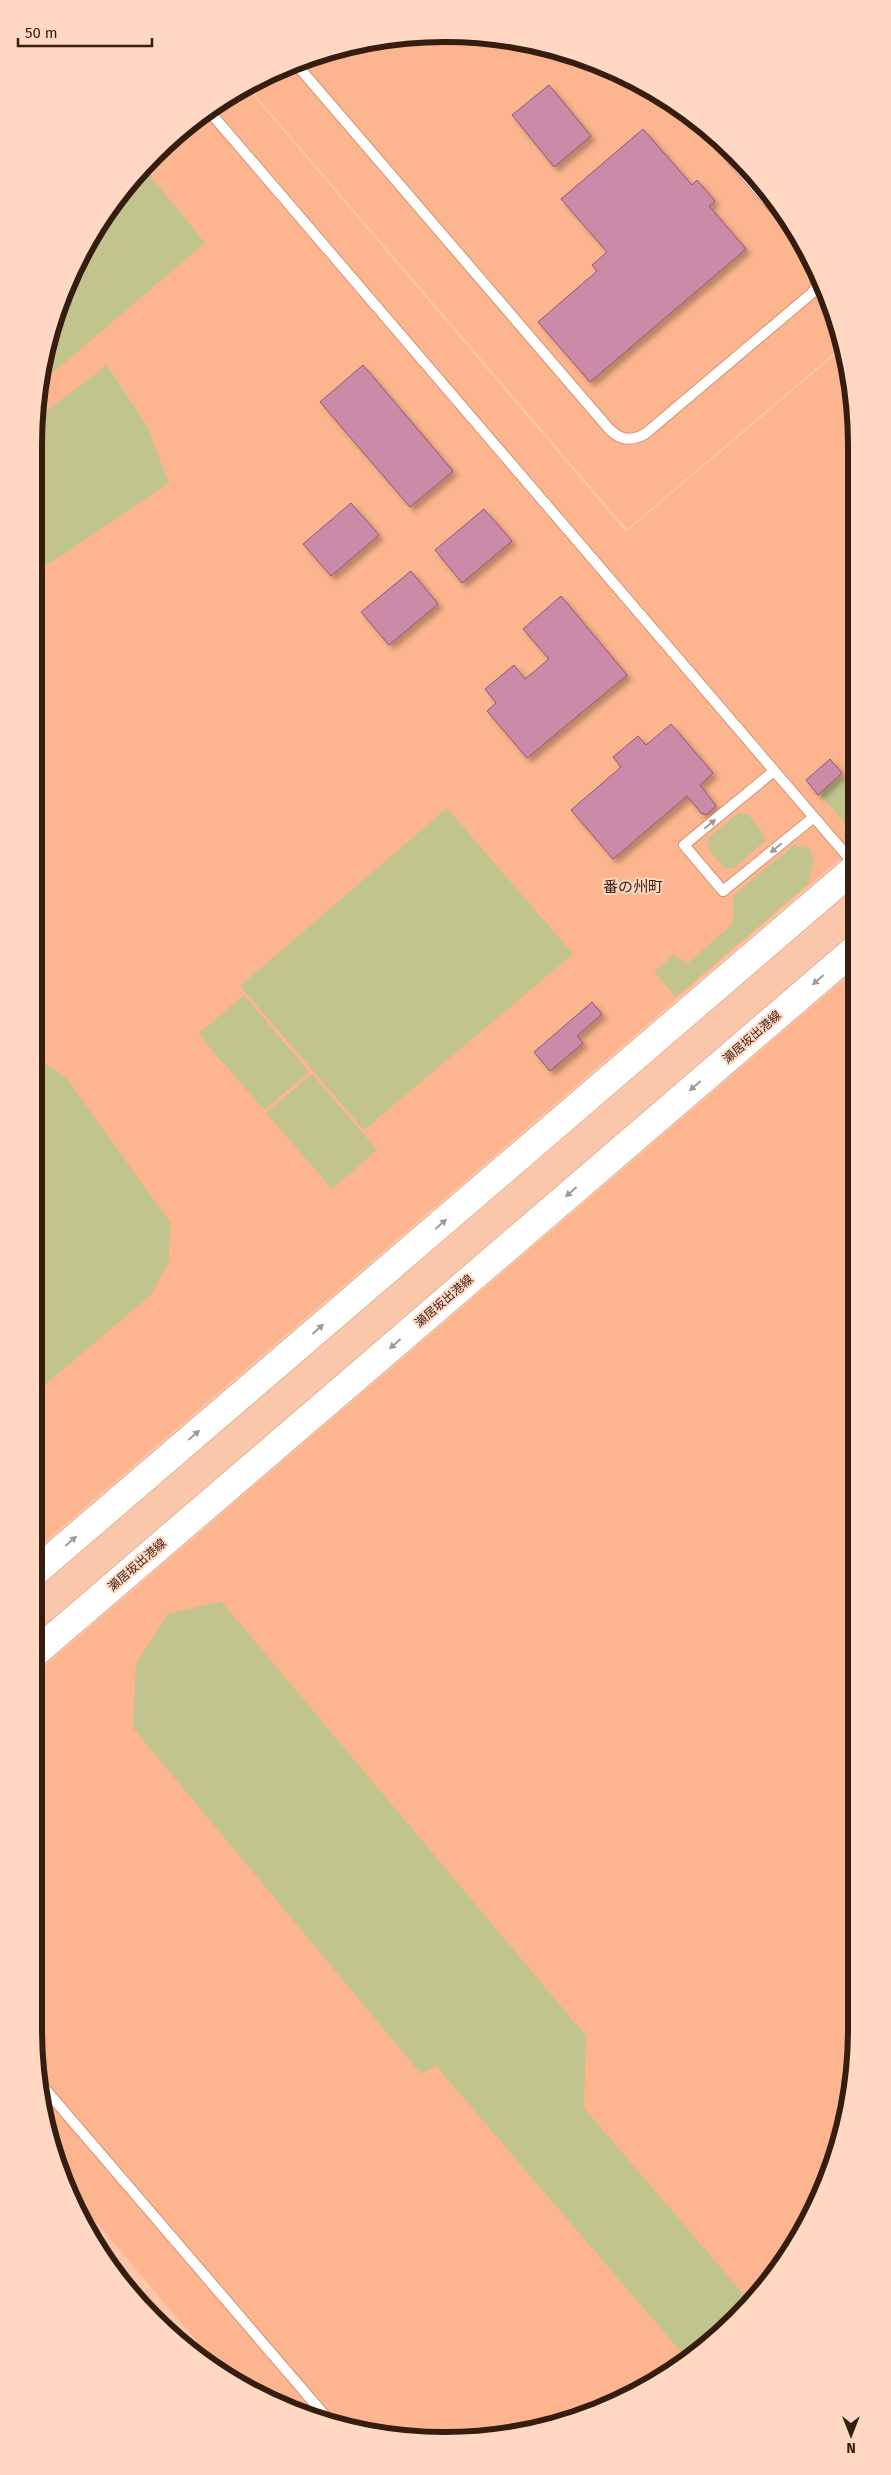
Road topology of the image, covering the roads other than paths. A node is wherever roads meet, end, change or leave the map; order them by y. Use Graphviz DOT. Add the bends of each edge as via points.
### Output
graph roads {
  1 [pos="301,70"];
  2 [pos="213,116"];
  3 [pos="816,286"];
  4 [pos="774,771"];
  5 [pos="814,817"];
  6 [pos="848,858"];
  7 [pos="848,873"];
  8 [pos="848,955"];
  9 [pos="42,1566"];
  10 [pos="42,1647"];
  11 [pos="48,2092"];
  12 [pos="323,2413"];
  1 -- 3 [label="lane" via="610,430 625,440 634,440 645,434"];
  2 -- 4 [label="lane"];
  4 -- 5 [label="lane"];
  5 -- 4 [label="lane, one-way" via="723,891 684,844"];
  5 -- 6 [label="lane"];
  9 -- 7 [label="main road, one-way"];
  8 -- 10 [label="main road, 瀬居坂出港線, one-way"];
  11 -- 12 [label="lane"];
}
